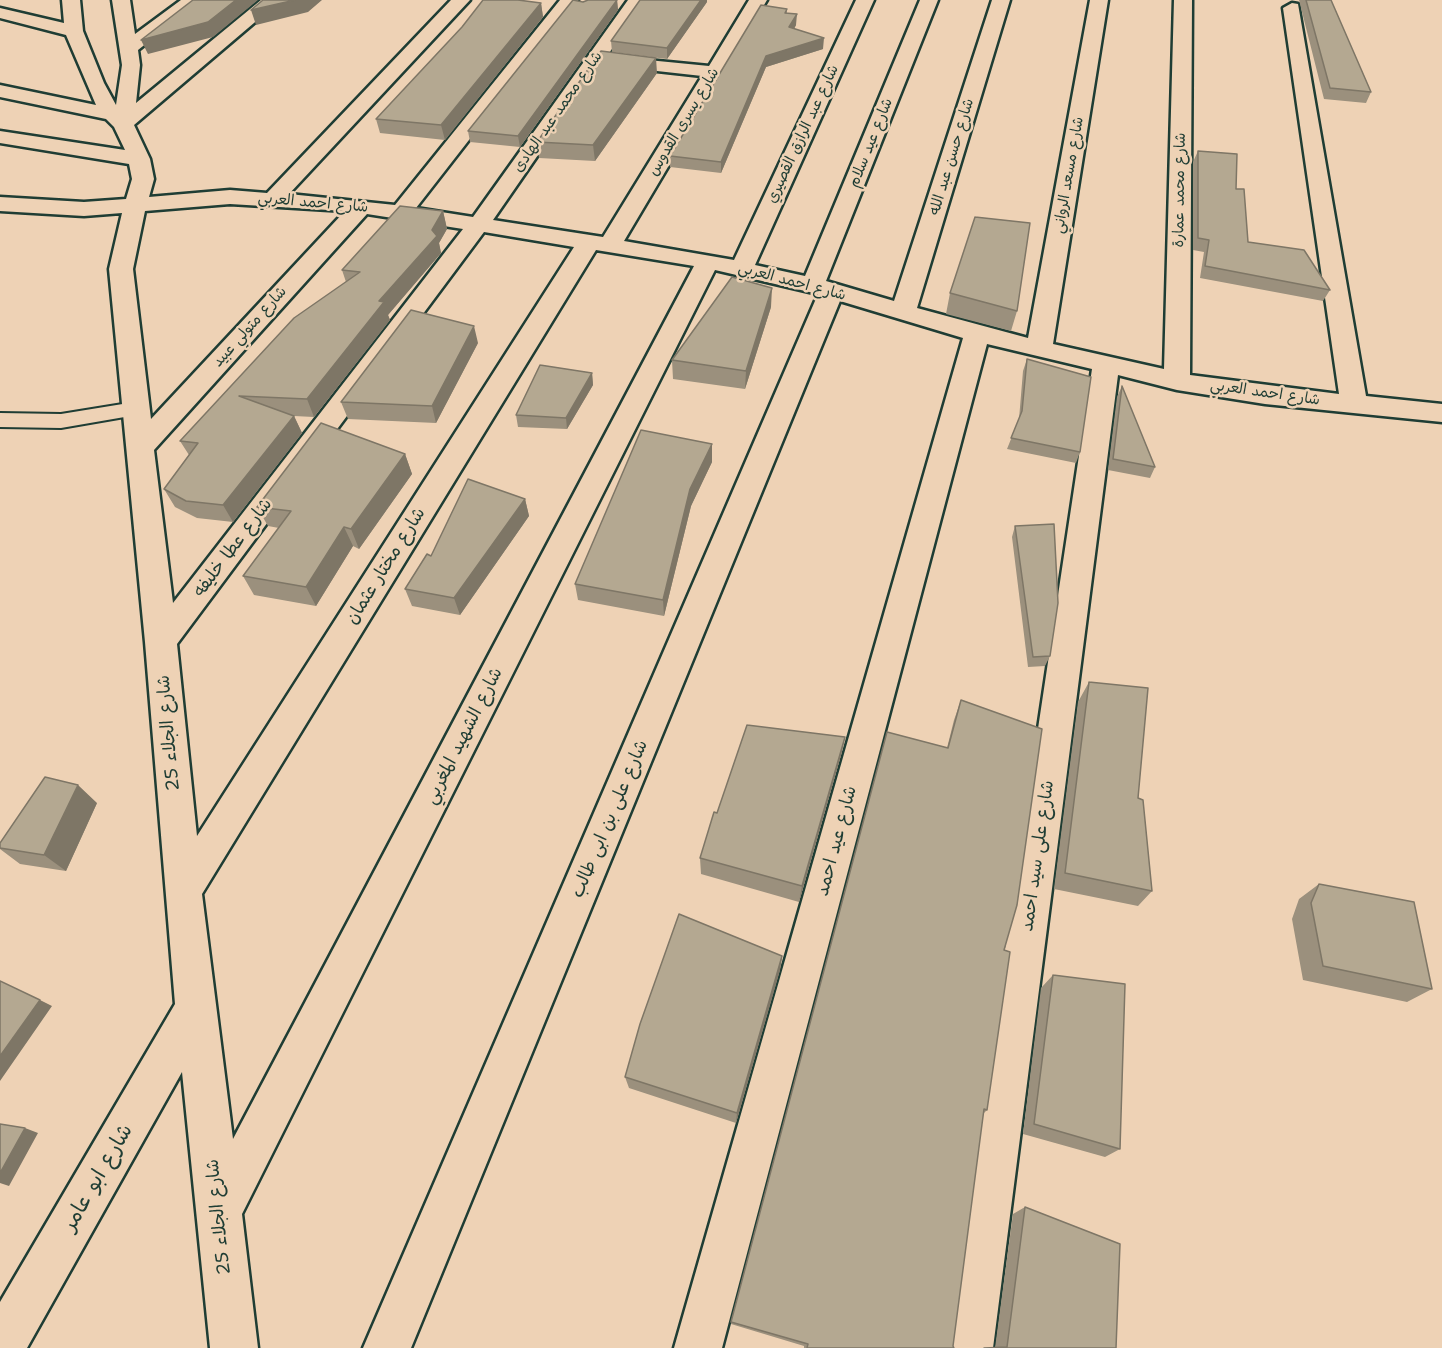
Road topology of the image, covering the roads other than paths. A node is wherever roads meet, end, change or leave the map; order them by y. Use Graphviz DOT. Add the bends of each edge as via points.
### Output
graph roads {
  1 [pos="71,0"];
  2 [pos="121,0"];
  3 [pos="192,0"];
  4 [pos="272,0"];
  5 [pos="461,0"];
  6 [pos="569,0"];
  7 [pos="637,0"];
  8 [pos="758,0"];
  9 [pos="865,0"];
  10 [pos="929,0"];
  11 [pos="1001,0"];
  12 [pos="1099,0"];
  13 [pos="1183,0"];
  14 [pos="1292,8"];
  15 [pos="0,13"];
  16 [pos="74,31"];
  17 [pos="129,48"];
  18 [pos="595,58"];
  19 [pos="714,72"];
  20 [pos="0,91"];
  21 [pos="117,119"];
  22 [pos="0,137"];
  23 [pos="140,159"];
  24 [pos="274,198"];
  25 [pos="0,204"];
  26 [pos="136,206"];
  27 [pos="362,206"];
  28 [pos="401,212"];
  29 [pos="479,224"];
  30 [pos="600,243"];
  31 [pos="708,261"];
  32 [pos="742,268"];
  33 [pos="823,288"];
  34 [pos="903,313"];
  35 [pos="976,334"];
  36 [pos="1039,349"];
  37 [pos="1106,364"];
  38 [pos="1177,381"];
  39 [pos="1354,405"];
  40 [pos="135,409"];
  41 [pos="1442,414"];
  42 [pos="0,420"];
  43 [pos="139,449"];
  44 [pos="161,642"];
  45 [pos="183,891"];
  46 [pos="196,1008"];
  47 [pos="219,1211"];
  48 [pos="0,1348"];
  49 [pos="234,1348"];
  50 [pos="387,1348"];
  51 [pos="698,1348"];
  52 [pos="969,1348"];
  1 -- 16 [label="street, شارع الجلاء 25"];
  2 -- 17 [label="street"];
  3 -- 17 [label="street"];
  4 -- 21 [label="street"];
  5 -- 24 [label="street"];
  6 -- 28 [label="street"];
  7 -- 18 [label="street, شارع محمد عبد الهادى"];
  8 -- 19 [label="street, شارع يسرى القدوس"];
  9 -- 32 [label="street, شارع عبد الرازق القصيري"];
  10 -- 33 [label="street, شارع عيد سلام"];
  11 -- 34 [label="street, شارع حسن عبد الله"];
  12 -- 36 [label="street, شارع مسعد الرواني"];
  13 -- 38 [label="street, شارع محمد عمارة"];
  14 -- 39 [label="street"];
  15 -- 16 [label="street"];
  16 -- 21 [label="street, شارع الجلاء 25" via="100,98"];
  17 -- 21 [label="street" via="130,84"];
  18 -- 19 [label="street"];
  18 -- 29 [label="street, شارع محمد عبد الهادى"];
  19 -- 30 [label="street, شارع يسرى القدوس"];
  20 -- 21 [label="street"];
  21 -- 23 [label="street, شارع الجلاء 25"];
  22 -- 23 [label="street"];
  23 -- 26 [label="street, شارع الجلاء 25" via="142,179"];
  24 -- 26 [label="street, شارع احمد العربي" via="183,199"];
  24 -- 27 [label="street, شارع احمد العربي"];
  25 -- 26 [label="street, شارع احمد العربي" via="84,209"];
  26 -- 40 [label="street, شارع الجلاء 25" via="121,269"];
  27 -- 28 [label="street, شارع احمد العربي"];
  27 -- 43 [label="street, شارع متولي عبيد"];
  28 -- 29 [label="street, شارع احمد العربي"];
  29 -- 30 [label="street, شارع احمد العربي"];
  29 -- 44 [label="street, شارع عطا خليفه"];
  30 -- 31 [label="street, شارع احمد العربي"];
  30 -- 45 [label="street, شارع مختار عثمان"];
  31 -- 32 [label="street, شارع احمد العربي"];
  31 -- 47 [label="street, شارع الشهيد المغربي"];
  32 -- 33 [label="street, شارع احمد العربي"];
  33 -- 34 [label="street, شارع احمد العربي"];
  33 -- 50 [label="street, شارع على بن ابى طالب"];
  34 -- 35 [label="street, شارع احمد العربي"];
  35 -- 36 [label="street, شارع احمد العربي"];
  35 -- 51 [label="street, شارع عيد احمد"];
  36 -- 37 [label="street, شارع احمد العربي"];
  37 -- 38 [label="street, شارع احمد العربي"];
  37 -- 52 [label="street, شارع على سيد احمد"];
  38 -- 39 [label="street, شارع احمد العربي"];
  39 -- 41 [label="street, شارع احمد العربي"];
  40 -- 42 [label="lane" via="61,421"];
  40 -- 43 [label="street, شارع الجلاء 25"];
  43 -- 44 [label="street, شارع الجلاء 25"];
  44 -- 45 [label="street, شارع الجلاء 25"];
  45 -- 46 [label="street, شارع الجلاء 25"];
  46 -- 47 [label="street, شارع الجلاء 25"];
  46 -- 48 [label="street, شارع ابو عامر"];
  47 -- 49 [label="street, شارع الجلاء 25"];
}
